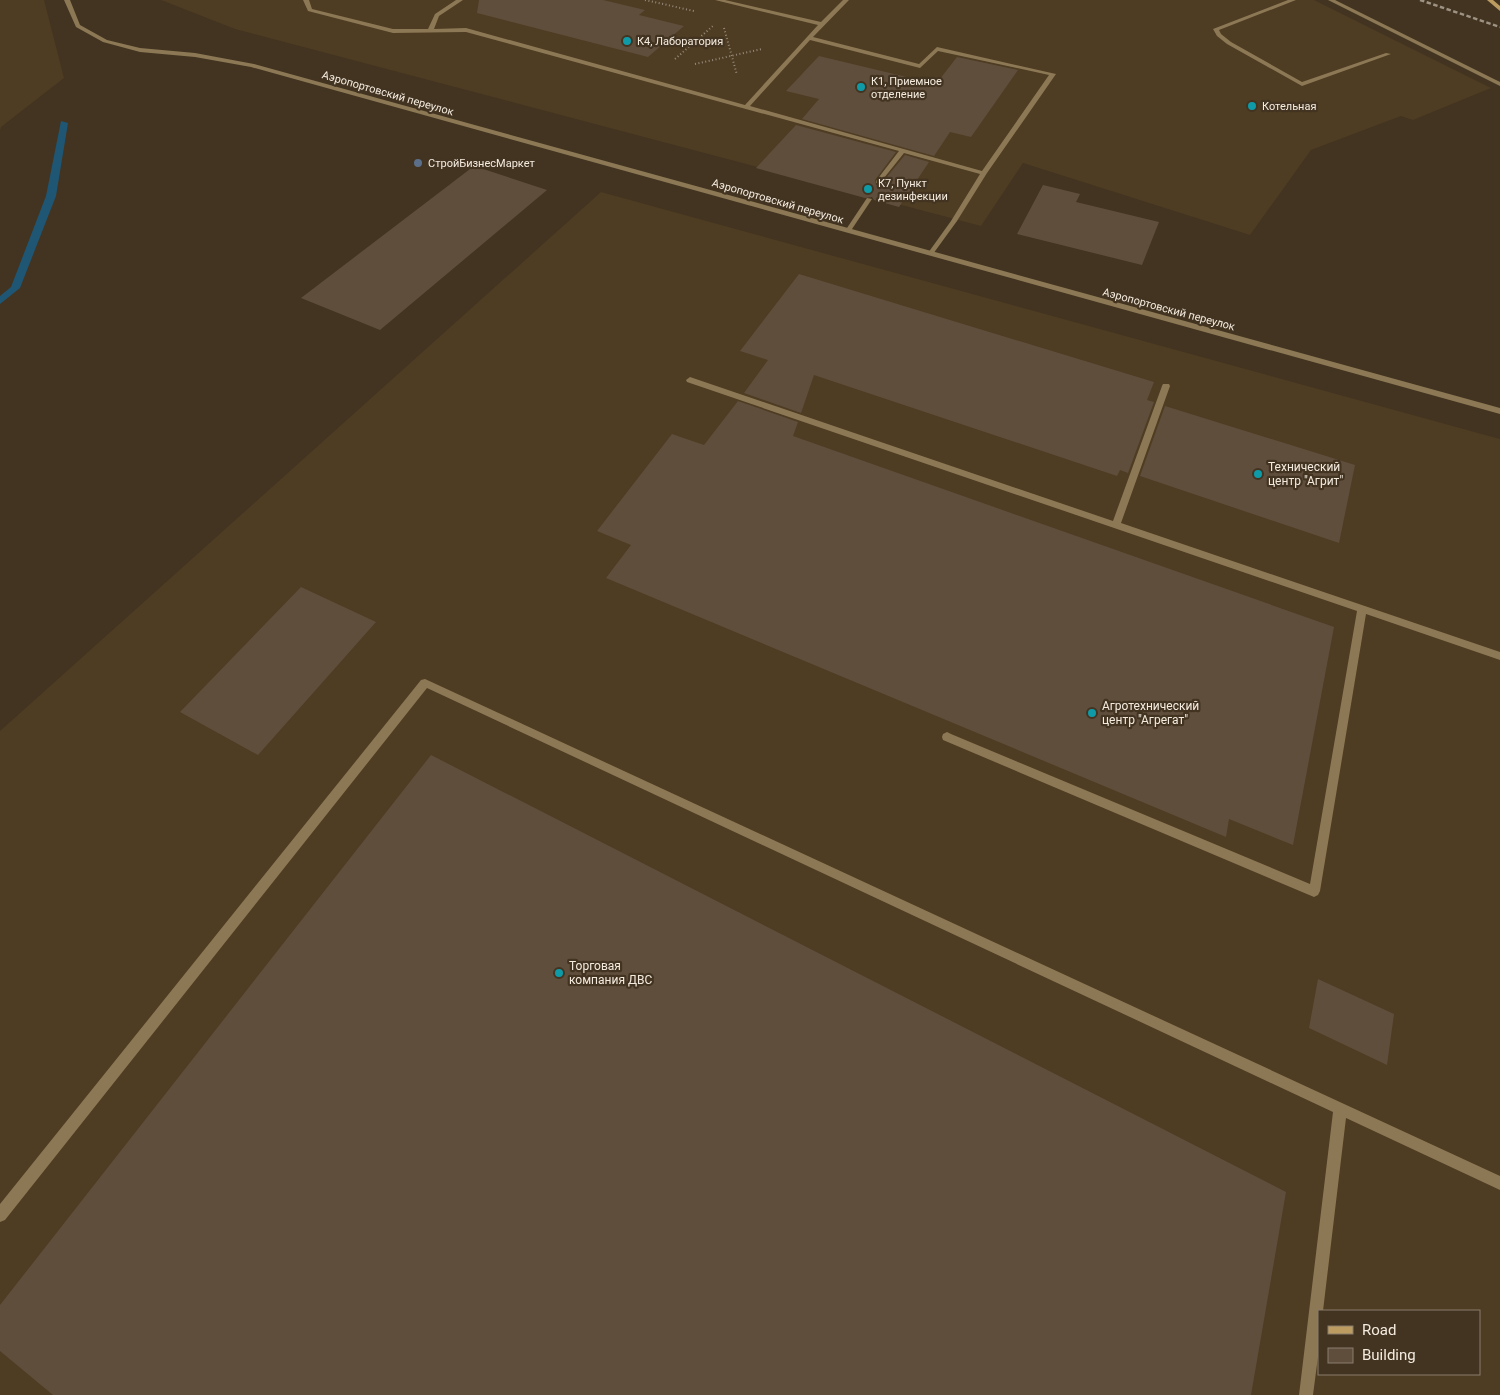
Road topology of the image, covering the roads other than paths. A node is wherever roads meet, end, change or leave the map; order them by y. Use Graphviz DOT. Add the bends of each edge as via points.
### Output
graph roads {
  1 [pos="67,0"];
  2 [pos="306,0"];
  3 [pos="460,0"];
  4 [pos="718,0"];
  5 [pos="846,0"];
  6 [pos="1293,0"];
  7 [pos="1331,0"];
  8 [pos="1491,1"];
  9 [pos="1500,2"];
  10 [pos="1500,9"];
  11 [pos="822,24"];
  12 [pos="430,31"];
  13 [pos="809,38"];
  14 [pos="1388,54"];
  15 [pos="1500,84"];
  16 [pos="746,107"];
  17 [pos="902,150"];
  18 [pos="984,173"];
  19 [pos="878,182"];
  20 [pos="869,199"];
  21 [pos="848,231"];
  22 [pos="931,254"];
  23 [pos="690,380"];
  24 [pos="1166,386"];
  25 [pos="1500,411"];
  26 [pos="1116,525"];
  27 [pos="1362,608"];
  28 [pos="1500,656"];
  29 [pos="947,737"];
  30 [pos="1340,1110"];
  31 [pos="1500,1182"];
  32 [pos="0,1215"];
  33 [pos="1306,1395"];
  1 -- 21 [label="street, Аэропортовский переулок" via="78,26 105,41 140,50 252,65"];
  2 -- 12 [label="street" via="310,10 384,29"];
  3 -- 12 [label="street" via="437,15"];
  4 -- 11 [label="street"];
  5 -- 11 [label="street"];
  6 -- 14 [label="street" via="1216,29 1229,43 1302,84"];
  7 -- 15 [label="street"];
  8 -- 9 [label="street"];
  8 -- 10 [label="main road"];
  11 -- 13 [label="street"];
  12 -- 16 [label="street" via="466,30"];
  13 -- 16 [label="street"];
  13 -- 18 [label="street" via="920,66 937,49 1053,74"];
  16 -- 17 [label="street"];
  17 -- 18 [label="street"];
  17 -- 19 [label="street"];
  18 -- 22 [label="street"];
  20 -- 21 [label="street"];
  21 -- 22 [label="street, Аэропортовский переулок"];
  22 -- 25 [label="street, Аэропортовский переулок"];
  23 -- 26 [label="street"];
  24 -- 26 [label="street"];
  26 -- 27 [label="street"];
  27 -- 28 [label="street"];
  27 -- 29 [label="street" via="1314,891"];
  30 -- 31 [label="street"];
  30 -- 32 [label="street" via="425,683"];
  30 -- 33 [label="street"];
}
